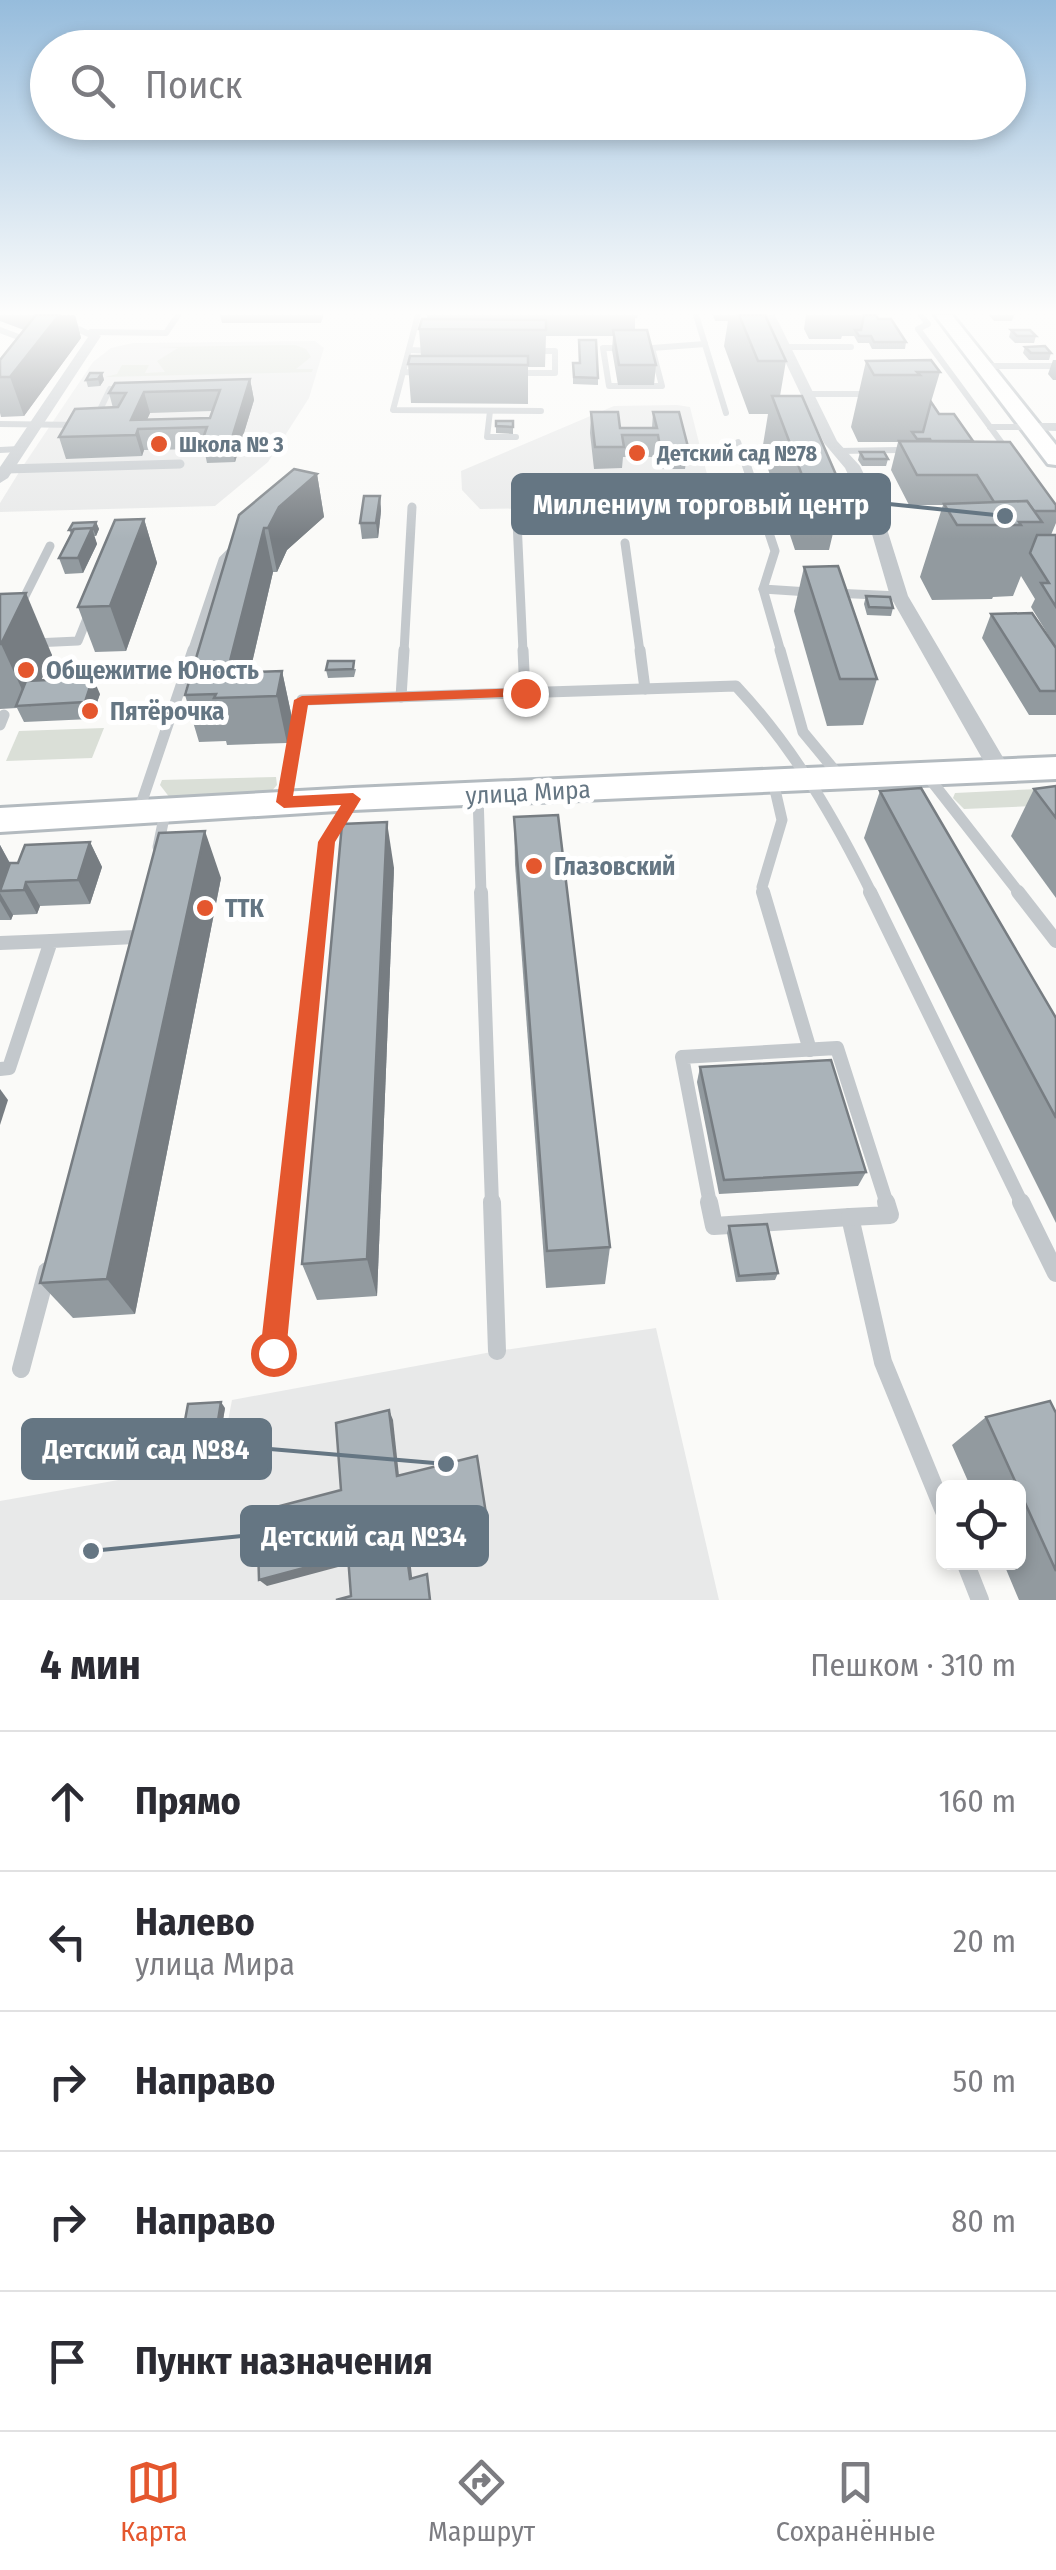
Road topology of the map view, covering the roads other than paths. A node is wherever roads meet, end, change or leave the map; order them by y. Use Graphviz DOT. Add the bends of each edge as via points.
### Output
graph roads {
  1 [pos="110,389"];
  2 [pos="59,390"];
  3 [pos="399,390"];
  4 [pos="719,390"];
  5 [pos="805,390"];
  6 [pos="963,390"];
  7 [pos="1002,390"];
  8 [pos="807,394"];
  9 [pos="872,394"];
  10 [pos="490,411"];
  11 [pos="540,411"];
  12 [pos="726,412"];
  13 [pos="0,424"];
  14 [pos="93,424"];
  15 [pos="103,424"];
  16 [pos="34,426"];
  17 [pos="990,427"];
  18 [pos="1031,427"];
  19 [pos="1056,427"];
  20 [pos="516,437"];
  21 [pos="738,442"];
  22 [pos="0,450"];
  23 [pos="19,450"];
  24 [pos="899,450"];
  25 [pos="839,451"];
  26 [pos="1012,458"];
  27 [pos="1056,459"];
  28 [pos="180,464"];
  29 [pos="3,474"];
  30 [pos="412,507"];
  31 [pos="516,522"];
  32 [pos="250,535"];
  33 [pos="625,543"];
  34 [pos="50,546"];
  35 [pos="763,590"];
  36 [pos="96,596"];
  37 [pos="898,596"];
  38 [pos="17,612"];
  39 [pos="20,644"];
  40 [pos="645,689"];
  41 [pos="525,693"];
  42 [pos="402,697"];
  43 [pos="1056,768"];
  44 [pos="1000,770"];
  45 [pos="926,774"];
  46 [pos="841,778"];
  47 [pos="808,779"];
  48 [pos="774,781"];
  49 [pos="478,794"];
  50 [pos="353,799"];
  51 [pos="284,802"];
  52 [pos="152,813"];
  53 [pos="0,820"];
  54 [pos="152,871"];
  55 [pos="139,920"];
  56 [pos="135,936"];
  57 [pos="51,940"];
  58 [pos="1056,941"];
  59 [pos="0,943"];
  60 [pos="130,955"];
  61 [pos="810,1050"];
  62 [pos="0,1069"];
  63 [pos="850,1217"];
  64 [pos="51,1256"];
  65 [pos="1056,1273"];
  66 [pos="497,1351"];
  67 [pos="273,1353"];
  68 [pos="21,1369"];
  69 [pos="936,1491"];
  70 [pos="967,1570"];
  71 [pos="980,1600"];
  1 -- 14 [label="lane"];
  2 -- 16 [label="street"];
  3 -- 10 [label="lane" via="393,410"];
  4 -- 12 [label="lane"];
  5 -- 8 [label="street"];
  6 -- 17 [label="lane"];
  7 -- 18 [label="main road"];
  8 -- 9 [label="lane"];
  8 -- 25 [label="street"];
  10 -- 11 [label="lane"];
  10 -- 20 [label="lane" via="487,437"];
  13 -- 16 [label="lane"];
  14 -- 15 [label="lane"];
  14 -- 16 [label="lane"];
  16 -- 23 [label="street"];
  17 -- 18 [label="lane"];
  17 -- 26 [label="lane"];
  18 -- 19 [label="street"];
  18 -- 27 [label="main road"];
  21 -- 35 [label="lane" via="775,551"];
  22 -- 23 [label="lane"];
  23 -- 29 [label="street"];
  24 -- 25 [label="lane"];
  25 -- 37 [label="street" via="873,510"];
  28 -- 29 [label="lane"];
  30 -- 42 [label="lane"];
  31 -- 41 [label="lane"];
  32 -- 52 [label="lane" via="222,560"];
  33 -- 40 [label="lane"];
  34 -- 38 [label="lane"];
  35 -- 37 [label="lane"];
  35 -- 46 [label="lane" via="803,732"];
  36 -- 39 [label="lane" via="78,641"];
  37 -- 44 [label="street"];
  40 -- 41 [label="lane"];
  40 -- 47 [label="lane" via="736,686"];
  41 -- 42 [label="lane"];
  42 -- 51 [label="lane" via="302,700"];
  43 -- 44 [label="main road, улица Мира"];
  44 -- 45 [label="main road, улица Мира"];
  45 -- 46 [label="main road, улица Мира"];
  45 -- 58 [label="lane"];
  46 -- 47 [label="main road, улица Мира"];
  47 -- 48 [label="main road, улица Мира"];
  47 -- 65 [label="lane" via="834,817"];
  48 -- 49 [label="main road, улица Мира"];
  48 -- 61 [label="lane" via="782,820 762,887"];
  49 -- 50 [label="main road, улица Мира"];
  49 -- 66 [label="lane"];
  50 -- 51 [label="main road, улица Мира"];
  50 -- 67 [label="lane" via="326,842"];
  51 -- 52 [label="main road, улица Мира"];
  52 -- 53 [label="main road, улица Мира"];
  52 -- 54 [label="lane"];
  55 -- 56 [label="lane"];
  56 -- 57 [label="lane"];
  56 -- 60 [label="lane"];
  57 -- 59 [label="lane"];
  57 -- 62 [label="lane" via="9,1068"];
  61 -- 63 [label="lane" via="837,1048 890,1214"];
  61 -- 63 [label="lane" via="682,1057 714,1226"];
  63 -- 69 [label="lane" via="883,1362"];
  64 -- 68 [label="lane"];
  70 -- 71 [label="lane"];
}
